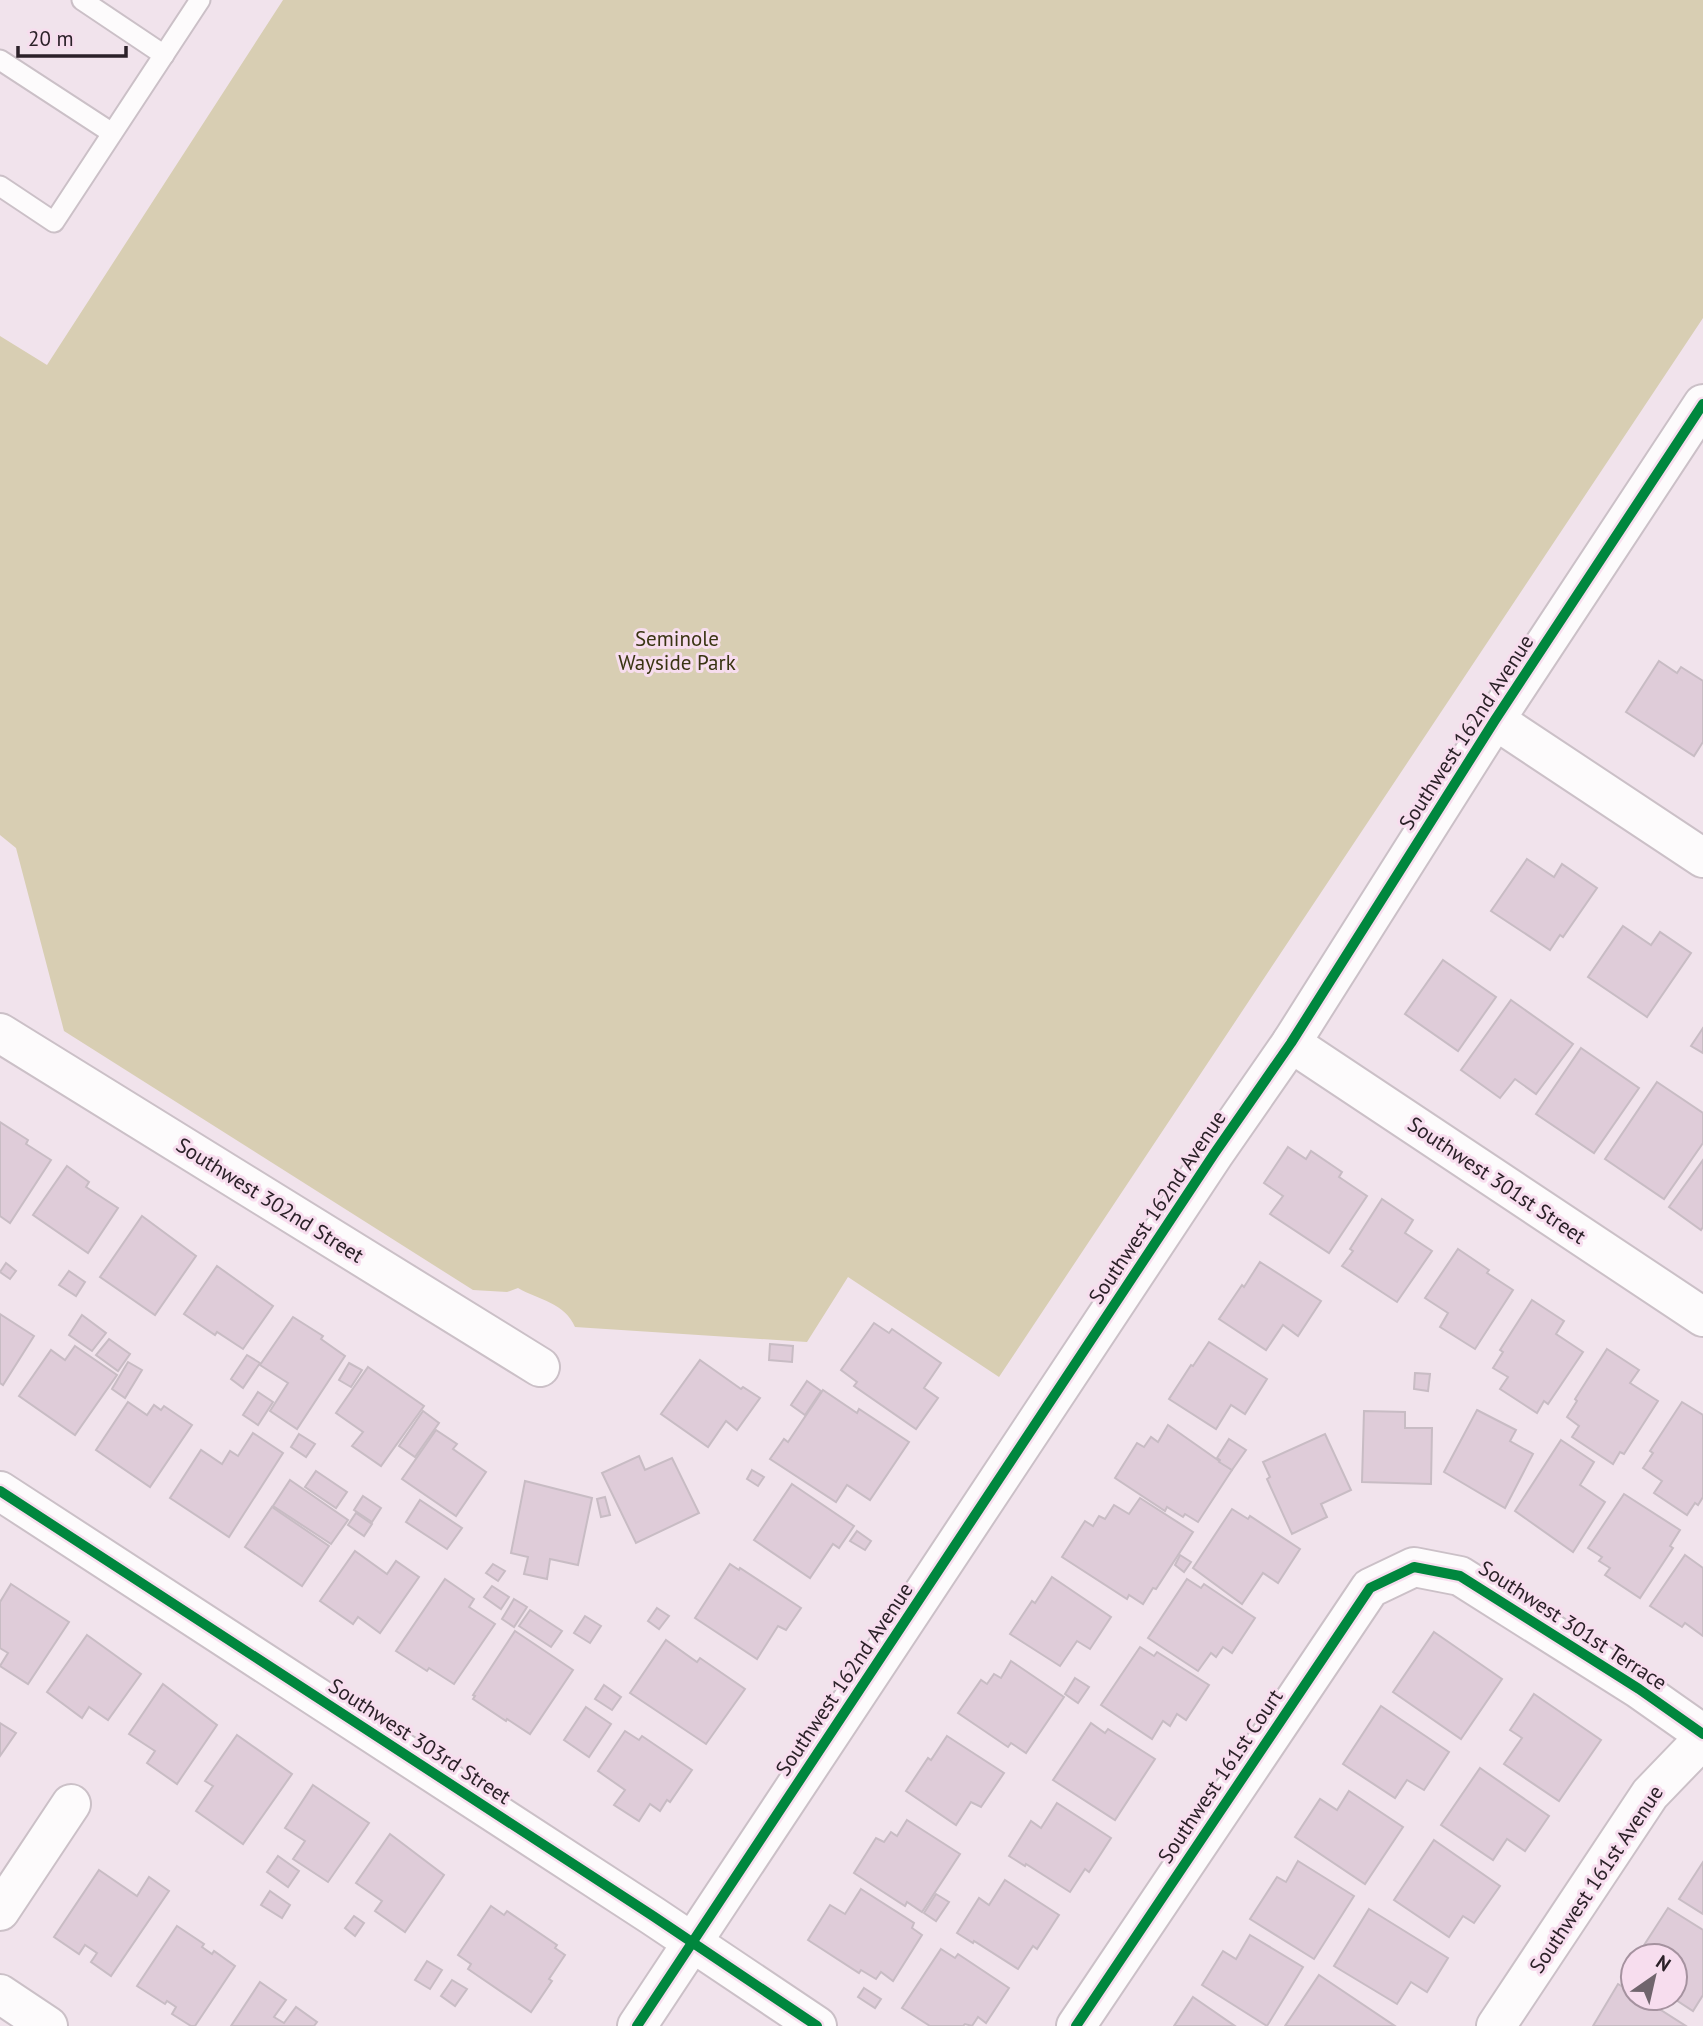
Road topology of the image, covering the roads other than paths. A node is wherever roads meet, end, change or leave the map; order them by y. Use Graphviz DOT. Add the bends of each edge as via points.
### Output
graph roads {
  1 [pos="82,0"];
  2 [pos="200,0"];
  3 [pos="164,55"];
  4 [pos="0,60"];
  5 [pos="112,133"];
  6 [pos="0,186"];
  7 [pos="1703,404"];
  8 [pos="1495,720"];
  9 [pos="1703,858"];
  10 [pos="0,1033"];
  11 [pos="1291,1043"];
  12 [pos="1703,1317"];
  13 [pos="540,1367"];
  14 [pos="0,1491"];
  15 [pos="1414,1567"];
  16 [pos="1703,1737"];
  17 [pos="71,1804"];
  18 [pos="0,1911"];
  19 [pos="692,1942"];
  20 [pos="0,1994"];
  21 [pos="48,2026"];
  22 [pos="637,2026"];
  23 [pos="817,2026"];
  24 [pos="1076,2026"];
  25 [pos="1496,2026"];
  1 -- 3 [label="lane"];
  2 -- 3 [label="lane"];
  3 -- 5 [label="lane"];
  4 -- 5 [label="lane"];
  5 -- 6 [label="lane" via="54,222"];
  7 -- 8 [label="street, Southwest 162nd Avenue"];
  8 -- 9 [label="street"];
  8 -- 11 [label="street, Southwest 162nd Avenue"];
  10 -- 13 [label="street, Southwest 302nd Street"];
  11 -- 12 [label="street, Southwest 301st Street"];
  11 -- 19 [label="street, Southwest 162nd Avenue"];
  14 -- 19 [label="street, Southwest 303rd Street"];
  15 -- 16 [label="street, Southwest 301st Terrace" via="1460,1576 1639,1689"];
  15 -- 24 [label="street, Southwest 161st Court" via="1370,1588"];
  16 -- 25 [label="street, Southwest 161st Avenue" via="1650,1794"];
  17 -- 18 [label="street"];
  19 -- 22 [label="street, Southwest 162nd Avenue"];
  19 -- 23 [label="street, Southwest 303rd Street"];
  20 -- 21 [label="street"];
}
